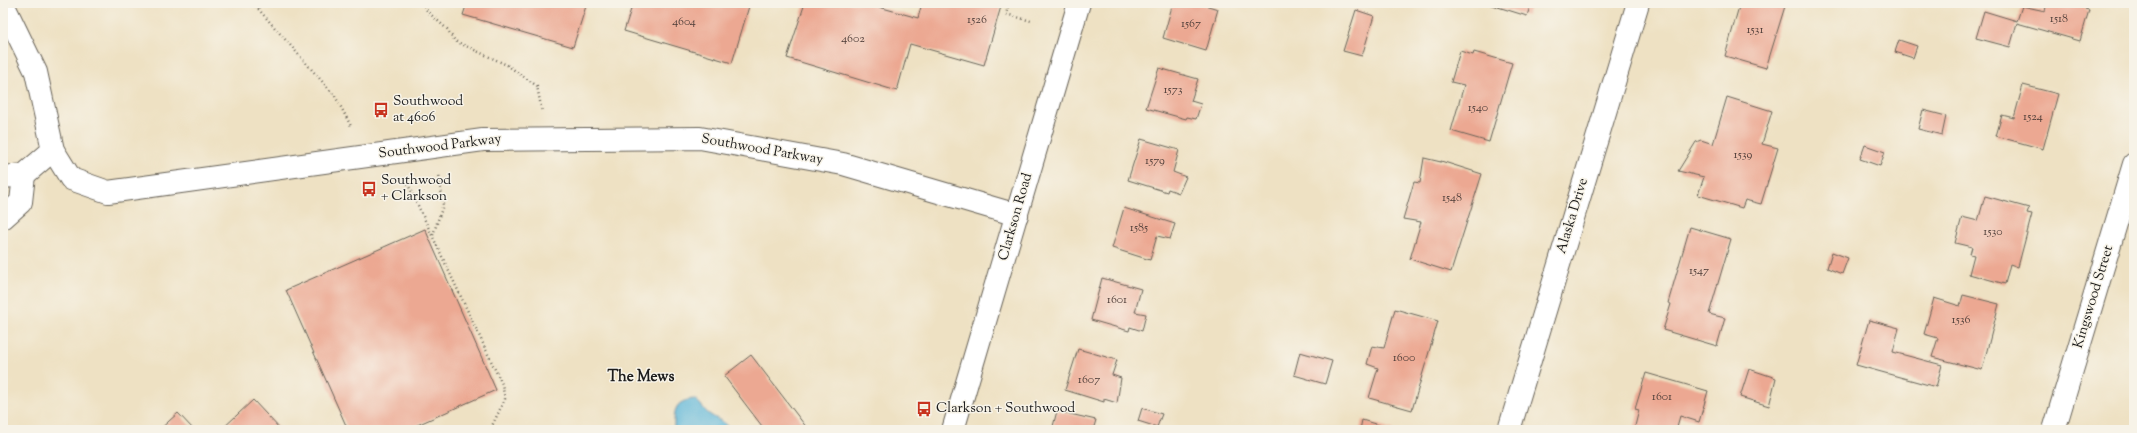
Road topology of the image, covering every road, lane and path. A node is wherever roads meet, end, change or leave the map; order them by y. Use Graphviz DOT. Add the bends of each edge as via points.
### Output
graph roads {
  1 [pos="254,3"];
  2 [pos="422,3"];
  3 [pos="1009,3"];
  4 [pos="1079,3"];
  5 [pos="1638,3"];
  6 [pos="3,4"];
  7 [pos="1031,21"];
  8 [pos="541,106"];
  9 [pos="351,126"];
  10 [pos="53,150"];
  11 [pos="2134,164"];
  12 [pos="439,174"];
  13 [pos="13,176"];
  14 [pos="406,179"];
  15 [pos="1017,215"];
  16 [pos="3,218"];
  17 [pos="433,235"];
  18 [pos="490,430"];
  19 [pos="953,430"];
  20 [pos="1509,430"];
  21 [pos="2054,430"];
  1 -- 9 [label="path" via="335,96"];
  2 -- 8 [label="path" via="447,29 454,41 507,65 537,86"];
  3 -- 7 [label="path" via="1006,14"];
  4 -- 15 [label="street, Clarkson Road"];
  5 -- 20 [label="street, Alaska Drive"];
  6 -- 10 [label="street, Southwood Parkway" via="36,72"];
  10 -- 13 [label="street"];
  10 -- 15 [label="street, Southwood Parkway" via="71,179 108,192 483,140 700,138 843,164"];
  11 -- 21 [label="street, Kingswood Street"];
  12 -- 17 [label="path" via="443,205"];
  13 -- 16 [label="street" via="21,202"];
  14 -- 17 [label="path"];
  15 -- 19 [label="street, Clarkson Road"];
  17 -- 18 [label="path" via="502,384 505,399"];
}
